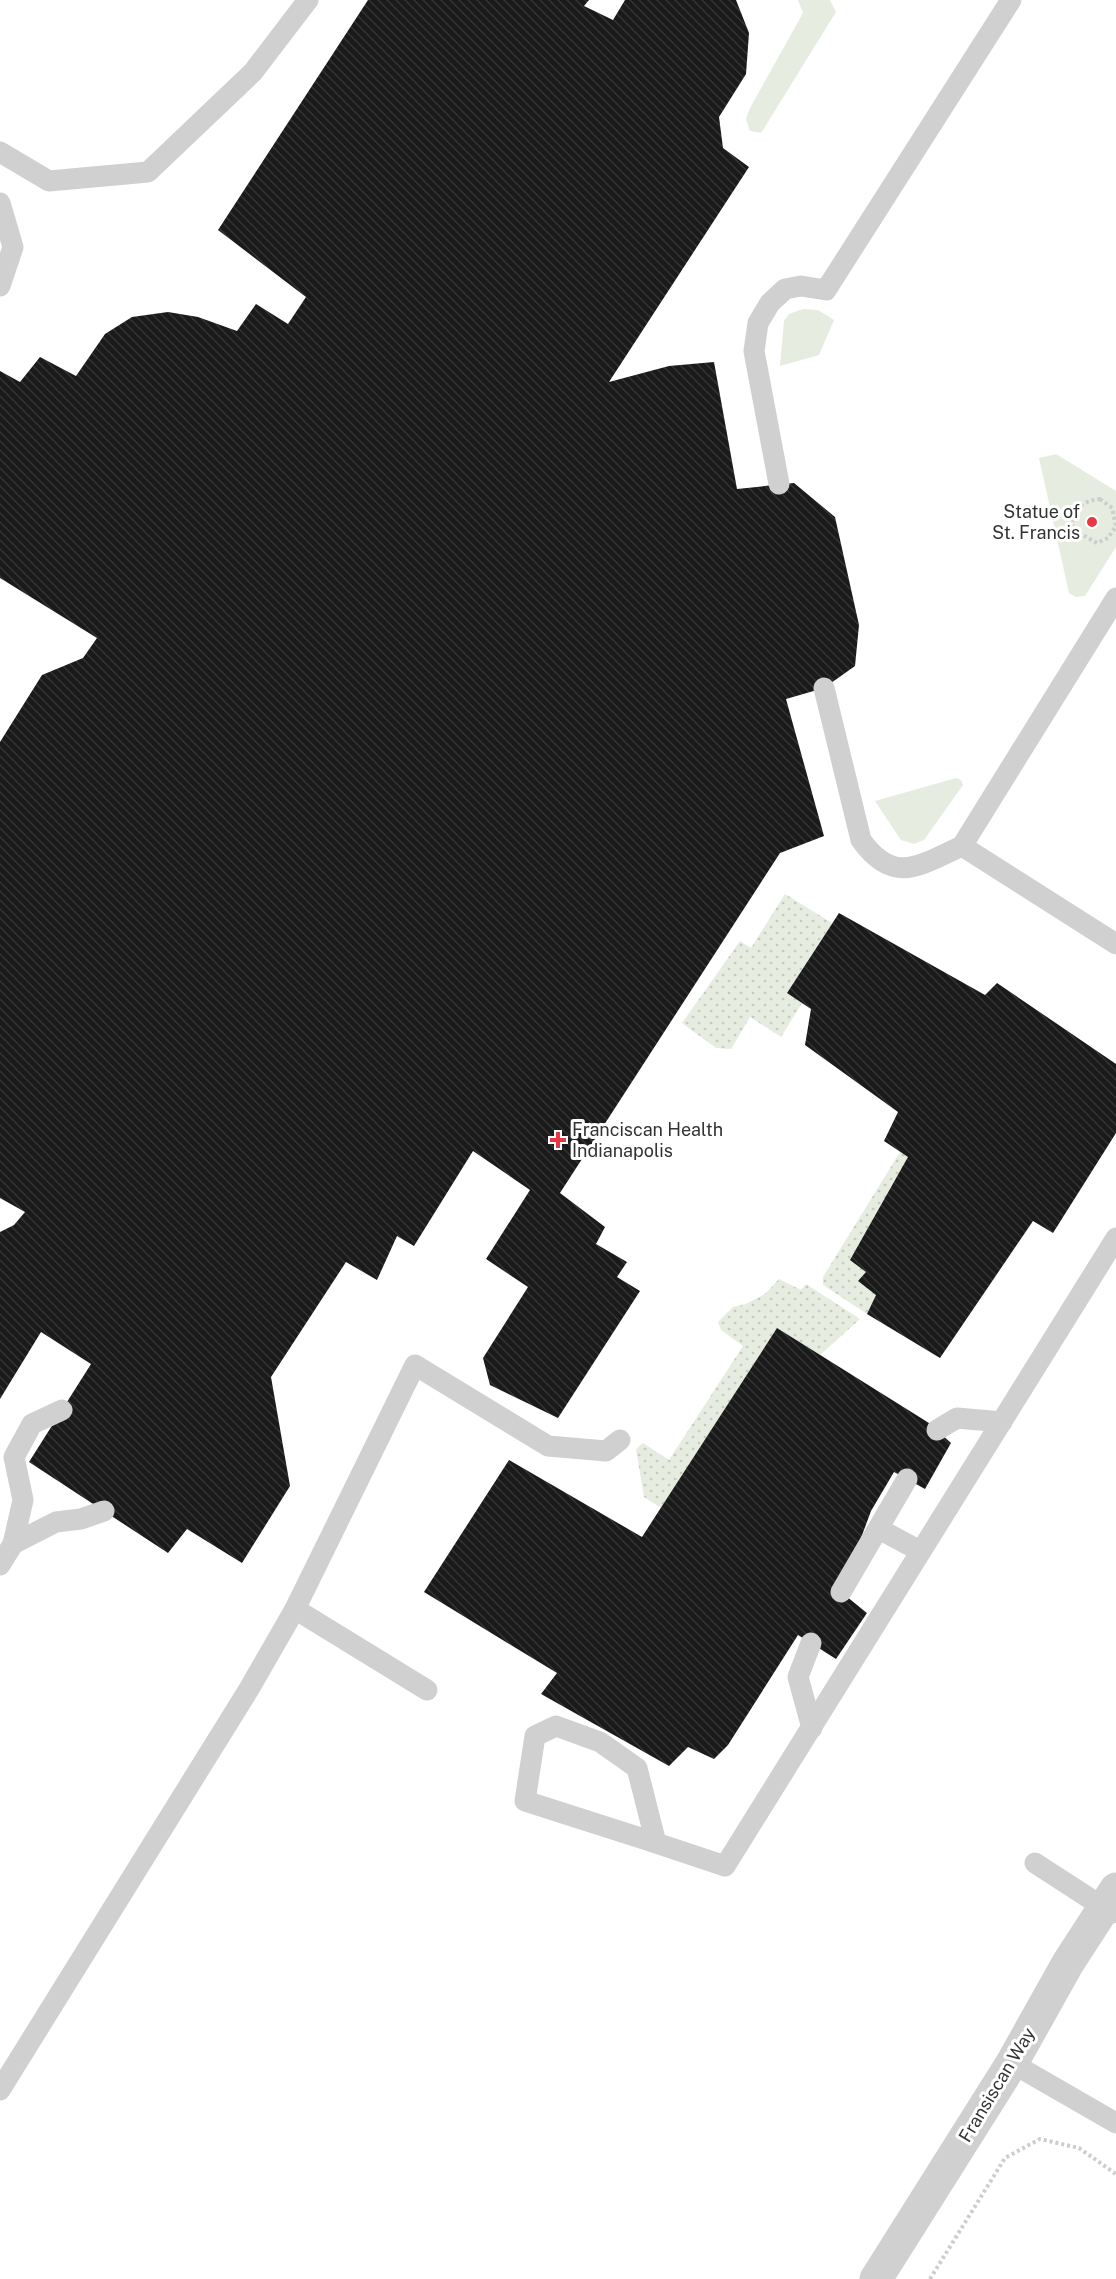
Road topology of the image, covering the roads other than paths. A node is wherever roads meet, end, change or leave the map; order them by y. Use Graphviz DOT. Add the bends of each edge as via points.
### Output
graph roads {
  1 [pos="308,0"];
  2 [pos="1011,0"];
  3 [pos="0,152"];
  4 [pos="0,203"];
  5 [pos="0,286"];
  6 [pos="779,484"];
  7 [pos="1116,598"];
  8 [pos="824,688"];
  9 [pos="962,846"];
  10 [pos="1116,944"];
  11 [pos="1116,1238"];
  12 [pos="62,1410"];
  13 [pos="1002,1422"];
  14 [pos="937,1430"];
  15 [pos="620,1440"];
  16 [pos="907,1479"];
  17 [pos="104,1511"];
  18 [pos="879,1529"];
  19 [pos="13,1544"];
  20 [pos="920,1551"];
  21 [pos="0,1565"];
  22 [pos="841,1592"];
  23 [pos="295,1609"];
  24 [pos="811,1643"];
  25 [pos="427,1690"];
  26 [pos="812,1728"];
  27 [pos="656,1844"];
  28 [pos="1035,1863"];
  29 [pos="1112,1904"];
  30 [pos="1012,2063"];
  31 [pos="0,2090"];
  32 [pos="1116,2123"];
  33 [pos="876,2279"];
  1 -- 3 [label="lane" via="253,72 148,172 49,181"];
  2 -- 6 [label="lane" via="825,291 801,286 785,289 770,303 758,323 754,351"];
  4 -- 5 [label="lane" via="13,247"];
  7 -- 9 [label="lane"];
  8 -- 9 [label="lane" via="861,840 873,857 886,866 904,869"];
  9 -- 10 [label="lane"];
  11 -- 13 [label="lane"];
  12 -- 19 [label="lane" via="32,1424 14,1457 23,1500"];
  13 -- 14 [label="lane" via="957,1418"];
  13 -- 20 [label="lane"];
  15 -- 23 [label="lane" via="606,1452 548,1446 415,1365"];
  16 -- 18 [label="lane"];
  17 -- 19 [label="lane" via="56,1522"];
  18 -- 20 [label="lane"];
  18 -- 22 [label="lane"];
  19 -- 21 [label="lane"];
  20 -- 26 [label="lane"];
  23 -- 25 [label="lane"];
  23 -- 31 [label="lane"];
  24 -- 26 [label="lane" via="798,1677"];
  26 -- 27 [label="lane" via="725,1866"];
  27 -- 27 [label="lane" via="525,1801 534,1736 556,1726 600,1742 637,1768"];
  28 -- 29 [label="lane"];
  29 -- 30 [label="street, Fransiscan Way" via="1068,1963"];
  30 -- 32 [label="lane"];
  30 -- 33 [label="street, Fransiscan Way"];
}
